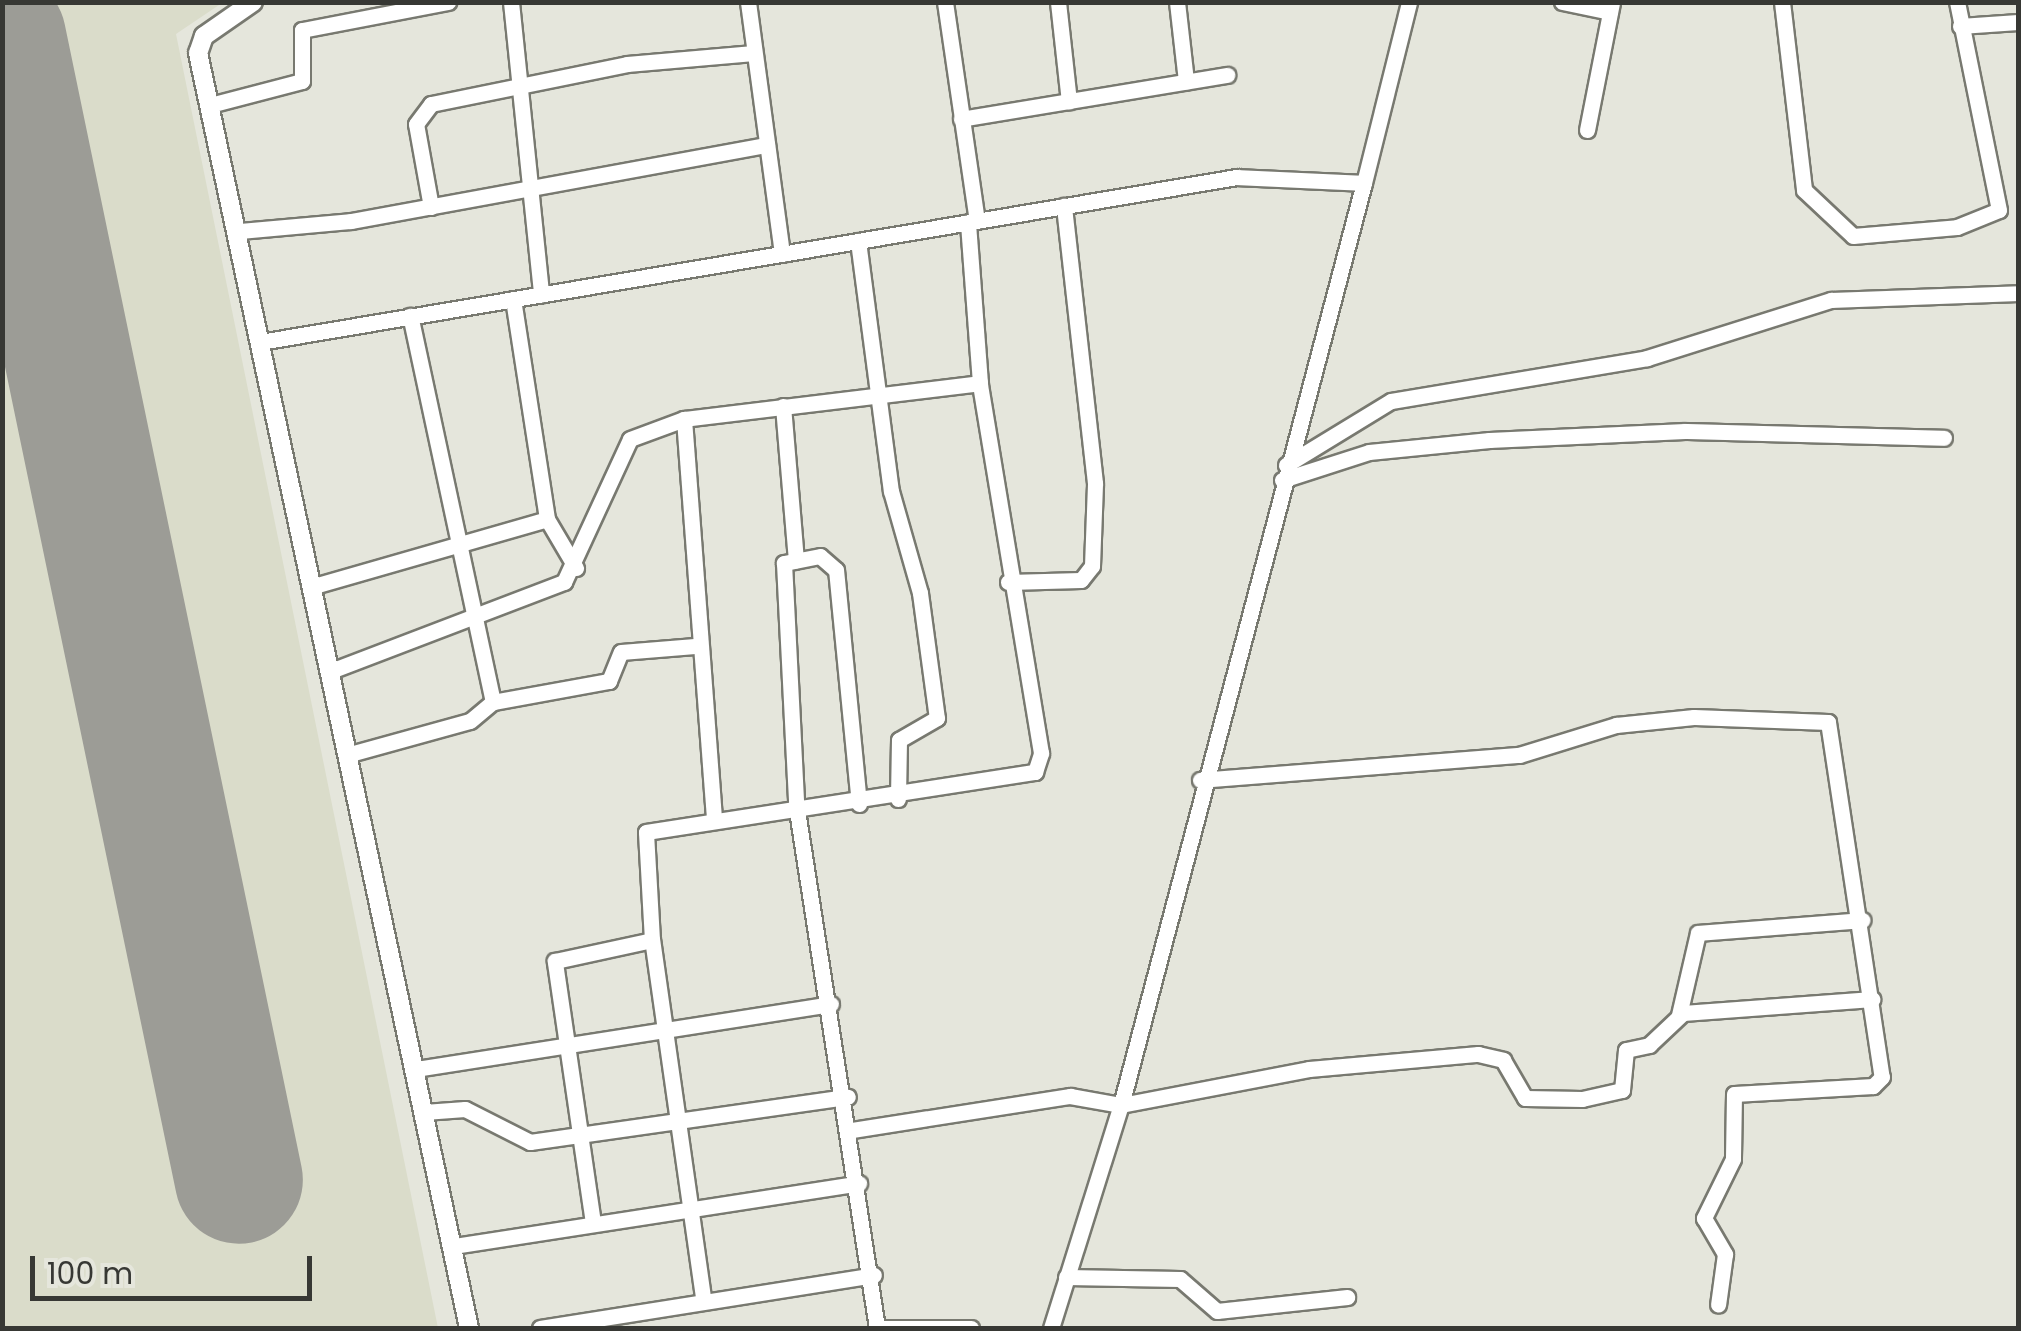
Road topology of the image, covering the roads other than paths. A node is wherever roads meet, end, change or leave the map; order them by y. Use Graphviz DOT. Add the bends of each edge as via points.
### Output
graph roads {
  1 [pos="253,2"];
  2 [pos="448,2"];
  3 [pos="511,2"];
  4 [pos="748,2"];
  5 [pos="945,2"];
  6 [pos="1058,2"];
  7 [pos="1177,2"];
  8 [pos="1409,2"];
  9 [pos="1562,2"];
  10 [pos="1782,2"];
  11 [pos="1957,2"];
  12 [pos="1611,7"];
  13 [pos="2018,22"];
  14 [pos="1960,26"];
  15 [pos="754,52"];
  16 [pos="1227,75"];
  17 [pos="1186,81"];
  18 [pos="517,87"];
  19 [pos="1069,101"];
  20 [pos="210,105"];
  21 [pos="962,119"];
  22 [pos="1586,130"];
  23 [pos="767,145"];
  24 [pos="1364,183"];
  25 [pos="529,186"];
  26 [pos="1064,206"];
  27 [pos="431,207"];
  28 [pos="972,222"];
  29 [pos="239,231"];
  30 [pos="858,241"];
  31 [pos="782,254"];
  32 [pos="2018,293"];
  33 [pos="541,294"];
  34 [pos="513,299"];
  35 [pos="410,316"];
  36 [pos="260,342"];
  37 [pos="980,383"];
  38 [pos="880,394"];
  39 [pos="783,406"];
  40 [pos="684,419"];
  41 [pos="1944,438"];
  42 [pos="1284,473"];
  43 [pos="547,519"];
  44 [pos="460,540"];
  45 [pos="796,560"];
  46 [pos="576,568"];
  47 [pos="1008,582"];
  48 [pos="314,586"];
  49 [pos="477,622"];
  50 [pos="695,646"];
  51 [pos="328,672"];
  52 [pos="492,702"];
  53 [pos="350,754"];
  54 [pos="1200,780"];
  55 [pos="898,798"];
  56 [pos="796,804"];
  57 [pos="859,804"];
  58 [pos="714,816"];
  59 [pos="1862,920"];
  60 [pos="652,940"];
  61 [pos="1872,999"];
  62 [pos="831,1004"];
  63 [pos="1679,1014"];
  64 [pos="670,1035"];
  65 [pos="569,1045"];
  66 [pos="416,1069"];
  67 [pos="848,1097"];
  68 [pos="1121,1106"];
  69 [pos="424,1112"];
  70 [pos="676,1114"];
  71 [pos="852,1130"];
  72 [pos="581,1134"];
  73 [pos="859,1183"];
  74 [pos="692,1205"];
  75 [pos="593,1223"];
  76 [pos="454,1246"];
  77 [pos="874,1274"];
  78 [pos="1066,1277"];
  79 [pos="703,1297"];
  80 [pos="1347,1297"];
  81 [pos="1718,1305"];
  82 [pos="469,1328"];
  83 [pos="540,1328"];
  84 [pos="881,1328"];
  85 [pos="971,1328"];
  86 [pos="1052,1328"];
  1 -- 20 [label="street" via="204,36 198,54"];
  2 -- 20 [label="street" via="302,30 302,81"];
  3 -- 18 [label="street"];
  4 -- 15 [label="street"];
  5 -- 21 [label="street"];
  6 -- 19 [label="street"];
  7 -- 17 [label="street"];
  8 -- 24 [label="street"];
  9 -- 12 [label="street"];
  10 -- 14 [label="street" via="1804,190 1853,236 1957,226 1999,210"];
  11 -- 14 [label="street"];
  12 -- 22 [label="street"];
  13 -- 14 [label="street"];
  15 -- 18 [label="street" via="627,64"];
  15 -- 23 [label="street"];
  16 -- 17 [label="street"];
  17 -- 19 [label="street"];
  18 -- 25 [label="street"];
  18 -- 27 [label="street" via="423,109 416,124"];
  19 -- 21 [label="street"];
  20 -- 29 [label="street"];
  21 -- 28 [label="street"];
  23 -- 25 [label="street"];
  23 -- 31 [label="street"];
  24 -- 26 [label="street" via="1238,177"];
  24 -- 42 [label="street"];
  25 -- 27 [label="street"];
  25 -- 33 [label="street"];
  26 -- 28 [label="street"];
  26 -- 47 [label="street" via="1095,483 1092,566 1080,580"];
  27 -- 29 [label="street"];
  28 -- 30 [label="street"];
  28 -- 37 [label="street"];
  29 -- 36 [label="street"];
  30 -- 31 [label="street"];
  30 -- 38 [label="street"];
  31 -- 33 [label="street"];
  32 -- 42 [label="street" via="1831,300 1648,358 1391,401"];
  33 -- 34 [label="street"];
  34 -- 35 [label="street"];
  34 -- 43 [label="street"];
  35 -- 36 [label="street"];
  35 -- 44 [label="street"];
  36 -- 48 [label="street"];
  37 -- 38 [label="street"];
  37 -- 47 [label="street"];
  38 -- 39 [label="street"];
  38 -- 55 [label="street" via="937,718 899,740"];
  39 -- 40 [label="street"];
  39 -- 45 [label="street"];
  40 -- 46 [label="street" via="630,439"];
  40 -- 50 [label="street"];
  41 -- 42 [label="street" via="1685,431 1489,440 1368,452"];
  42 -- 54 [label="street"];
  43 -- 44 [label="street"];
  43 -- 46 [label="street"];
  44 -- 48 [label="street"];
  44 -- 49 [label="street"];
  45 -- 56 [label="street" via="778,573"];
  45 -- 57 [label="street" via="824,556 836,570"];
  46 -- 49 [label="street"];
  47 -- 55 [label="street" via="1040,764 1030,776"];
  48 -- 51 [label="street"];
  49 -- 51 [label="street"];
  49 -- 52 [label="street"];
  50 -- 52 [label="street" via="621,652 609,681"];
  50 -- 58 [label="street"];
  51 -- 53 [label="street"];
  52 -- 53 [label="street" via="470,721"];
  53 -- 66 [label="street"];
  54 -- 59 [label="street" via="1519,756 1616,725 1694,717 1823,718 1835,730"];
  54 -- 68 [label="street"];
  55 -- 57 [label="street"];
  56 -- 57 [label="street"];
  56 -- 58 [label="street"];
  56 -- 62 [label="street"];
  58 -- 60 [label="street" via="646,832"];
  59 -- 61 [label="street"];
  59 -- 63 [label="street" via="1698,933"];
  60 -- 64 [label="street"];
  60 -- 65 [label="street" via="558,957"];
  61 -- 63 [label="street"];
  61 -- 81 [label="street" via="1879,1083 1732,1097 1733,1158 1704,1218 1725,1254"];
  62 -- 64 [label="street"];
  62 -- 67 [label="street"];
  63 -- 68 [label="street" via="1652,1043 1626,1050 1614,1094 1534,1101 1504,1060 1478,1054 1309,1069"];
  64 -- 65 [label="street"];
  64 -- 70 [label="street"];
  65 -- 66 [label="street"];
  65 -- 72 [label="street"];
  66 -- 69 [label="street"];
  67 -- 70 [label="street"];
  67 -- 71 [label="street"];
  68 -- 71 [label="street" via="1070,1096"];
  68 -- 78 [label="street"];
  69 -- 72 [label="street" via="465,1109 514,1140"];
  69 -- 76 [label="street"];
  70 -- 72 [label="street"];
  70 -- 74 [label="street"];
  71 -- 73 [label="street"];
  72 -- 75 [label="street"];
  73 -- 74 [label="street"];
  73 -- 77 [label="street"];
  74 -- 75 [label="street"];
  74 -- 79 [label="street"];
  75 -- 76 [label="street"];
  76 -- 82 [label="street"];
  77 -- 79 [label="street"];
  77 -- 84 [label="street"];
  78 -- 80 [label="street" via="1180,1279 1217,1310"];
  78 -- 86 [label="street"];
  79 -- 83 [label="street"];
  84 -- 85 [label="street"];
}
